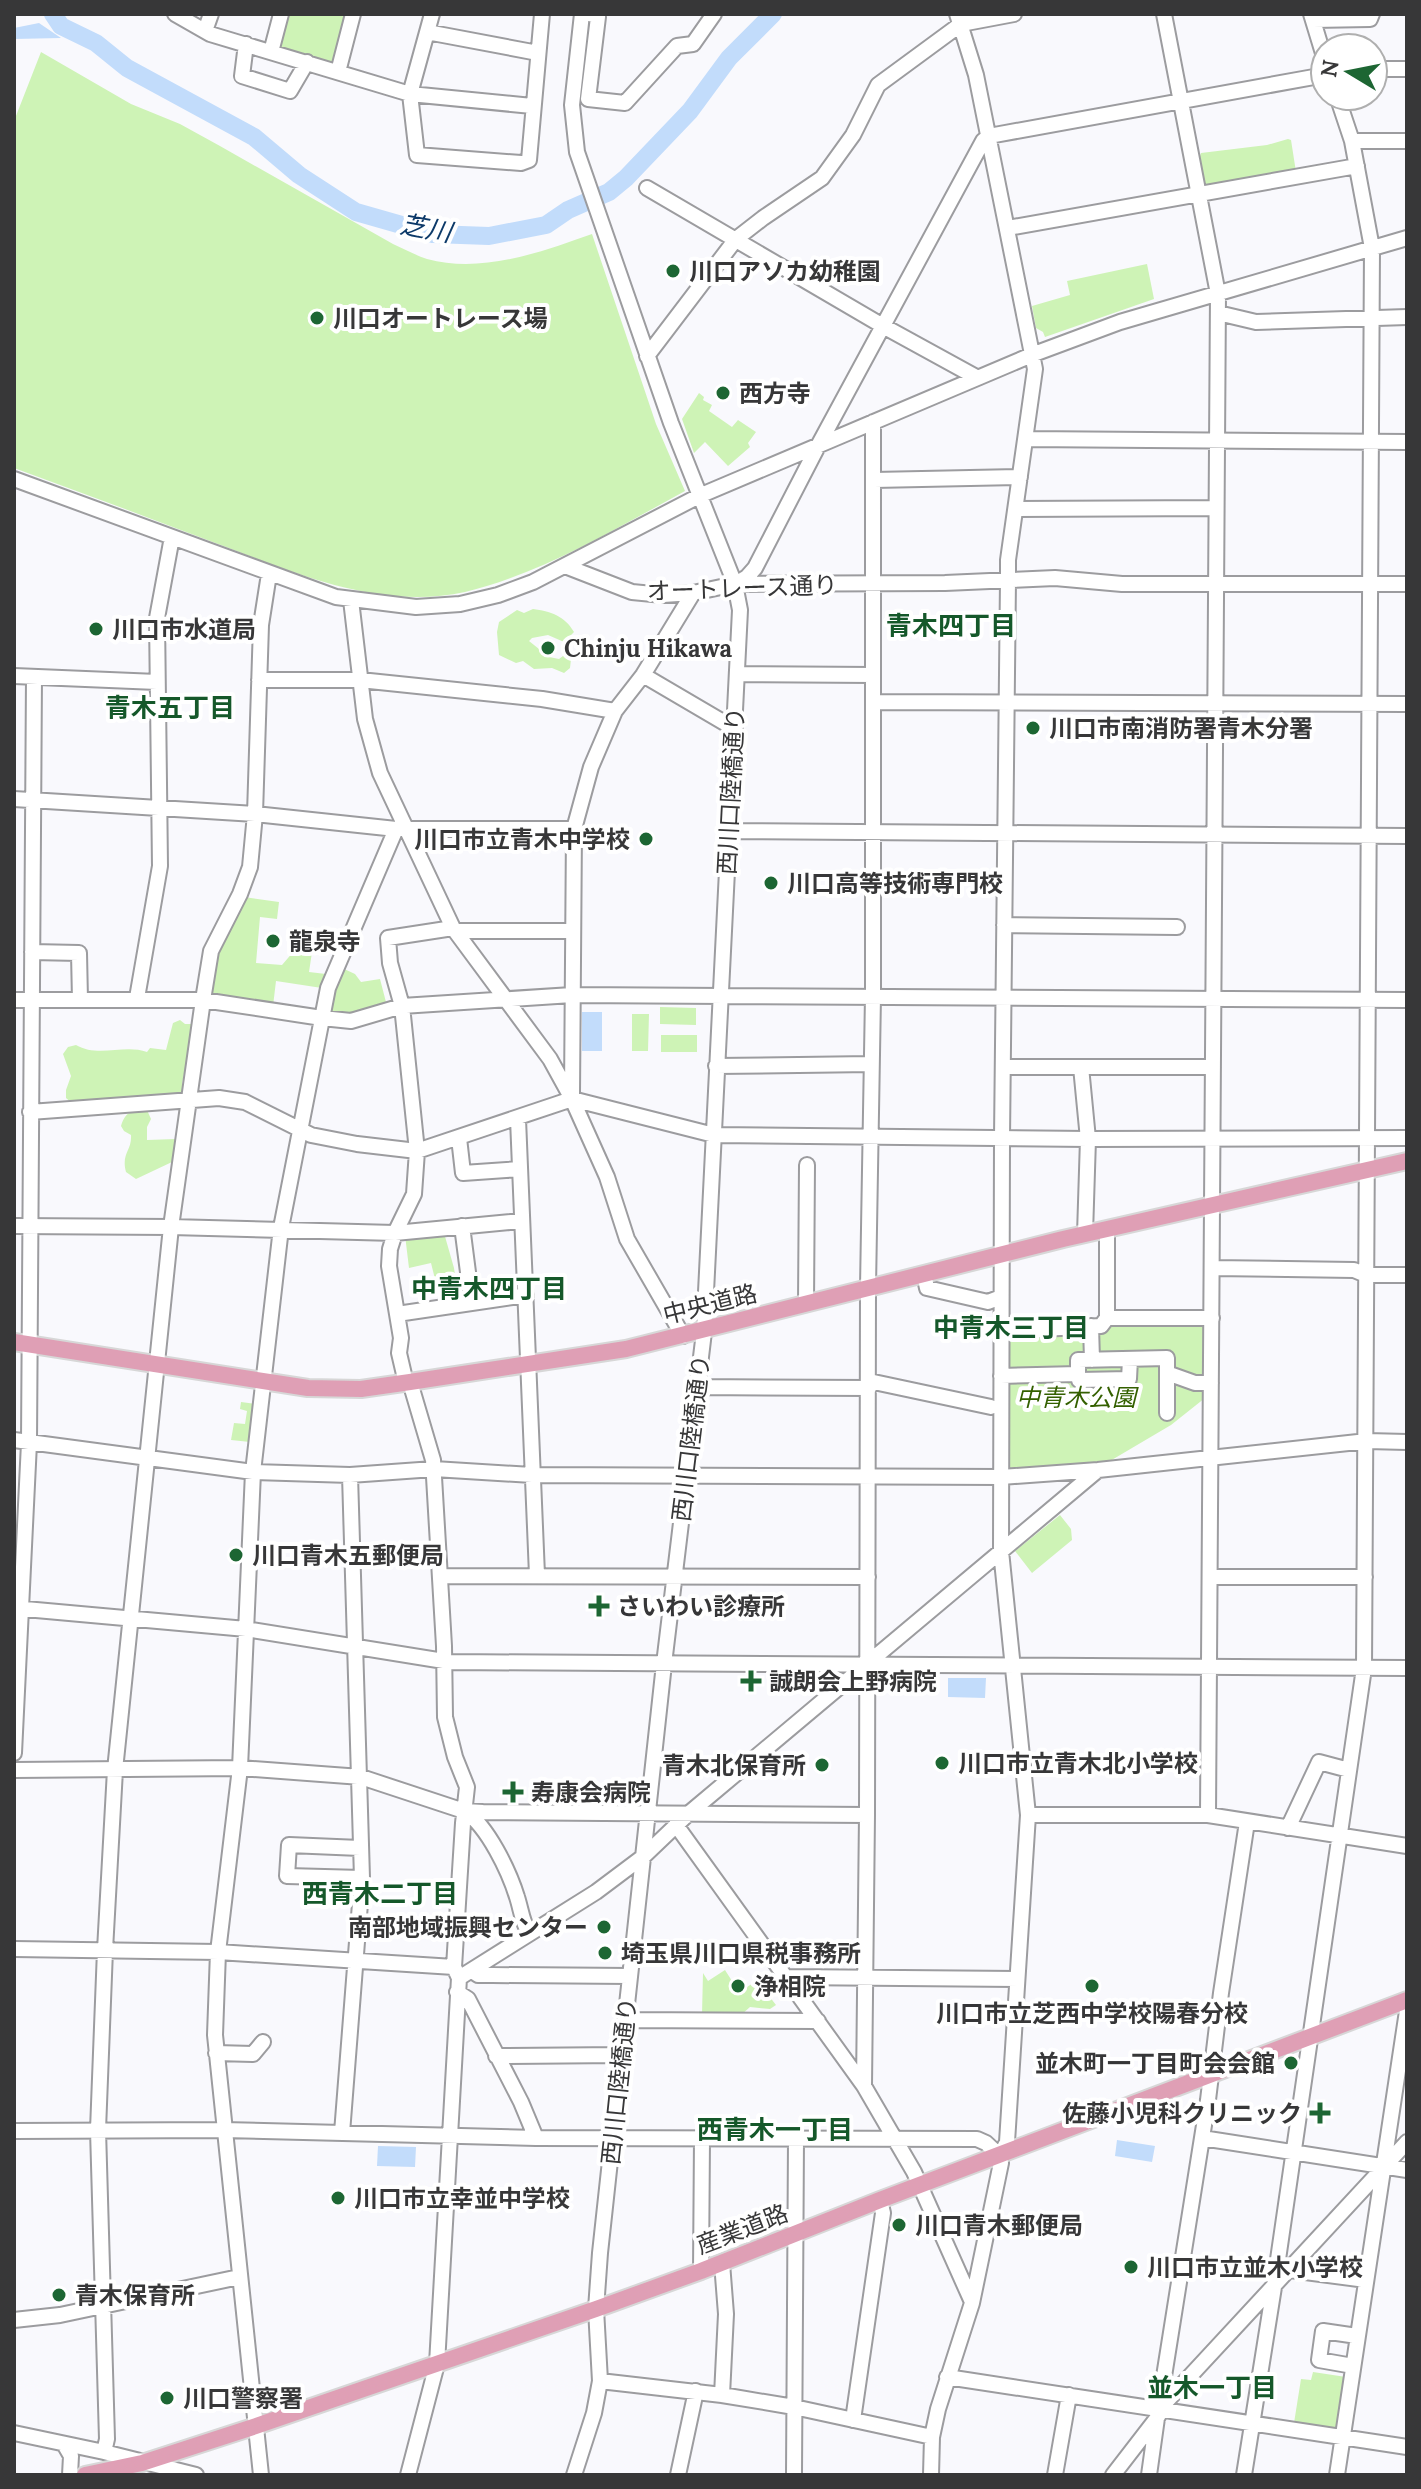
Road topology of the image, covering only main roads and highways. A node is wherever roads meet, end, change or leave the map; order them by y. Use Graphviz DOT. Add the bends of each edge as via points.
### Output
graph roads {
  1 [pos="1407,1161"];
  2 [pos="21,1343"];
  3 [pos="1407,2000"];
  4 [pos="85,2475"];
  1 -- 2 [label="main road, 中央道路" via="1085,1234 614,1352 408,1382 336,1389 263,1382"];
  3 -- 4 [label="main road, 産業道路" via="596,2309 256,2426 142,2463"];
}
